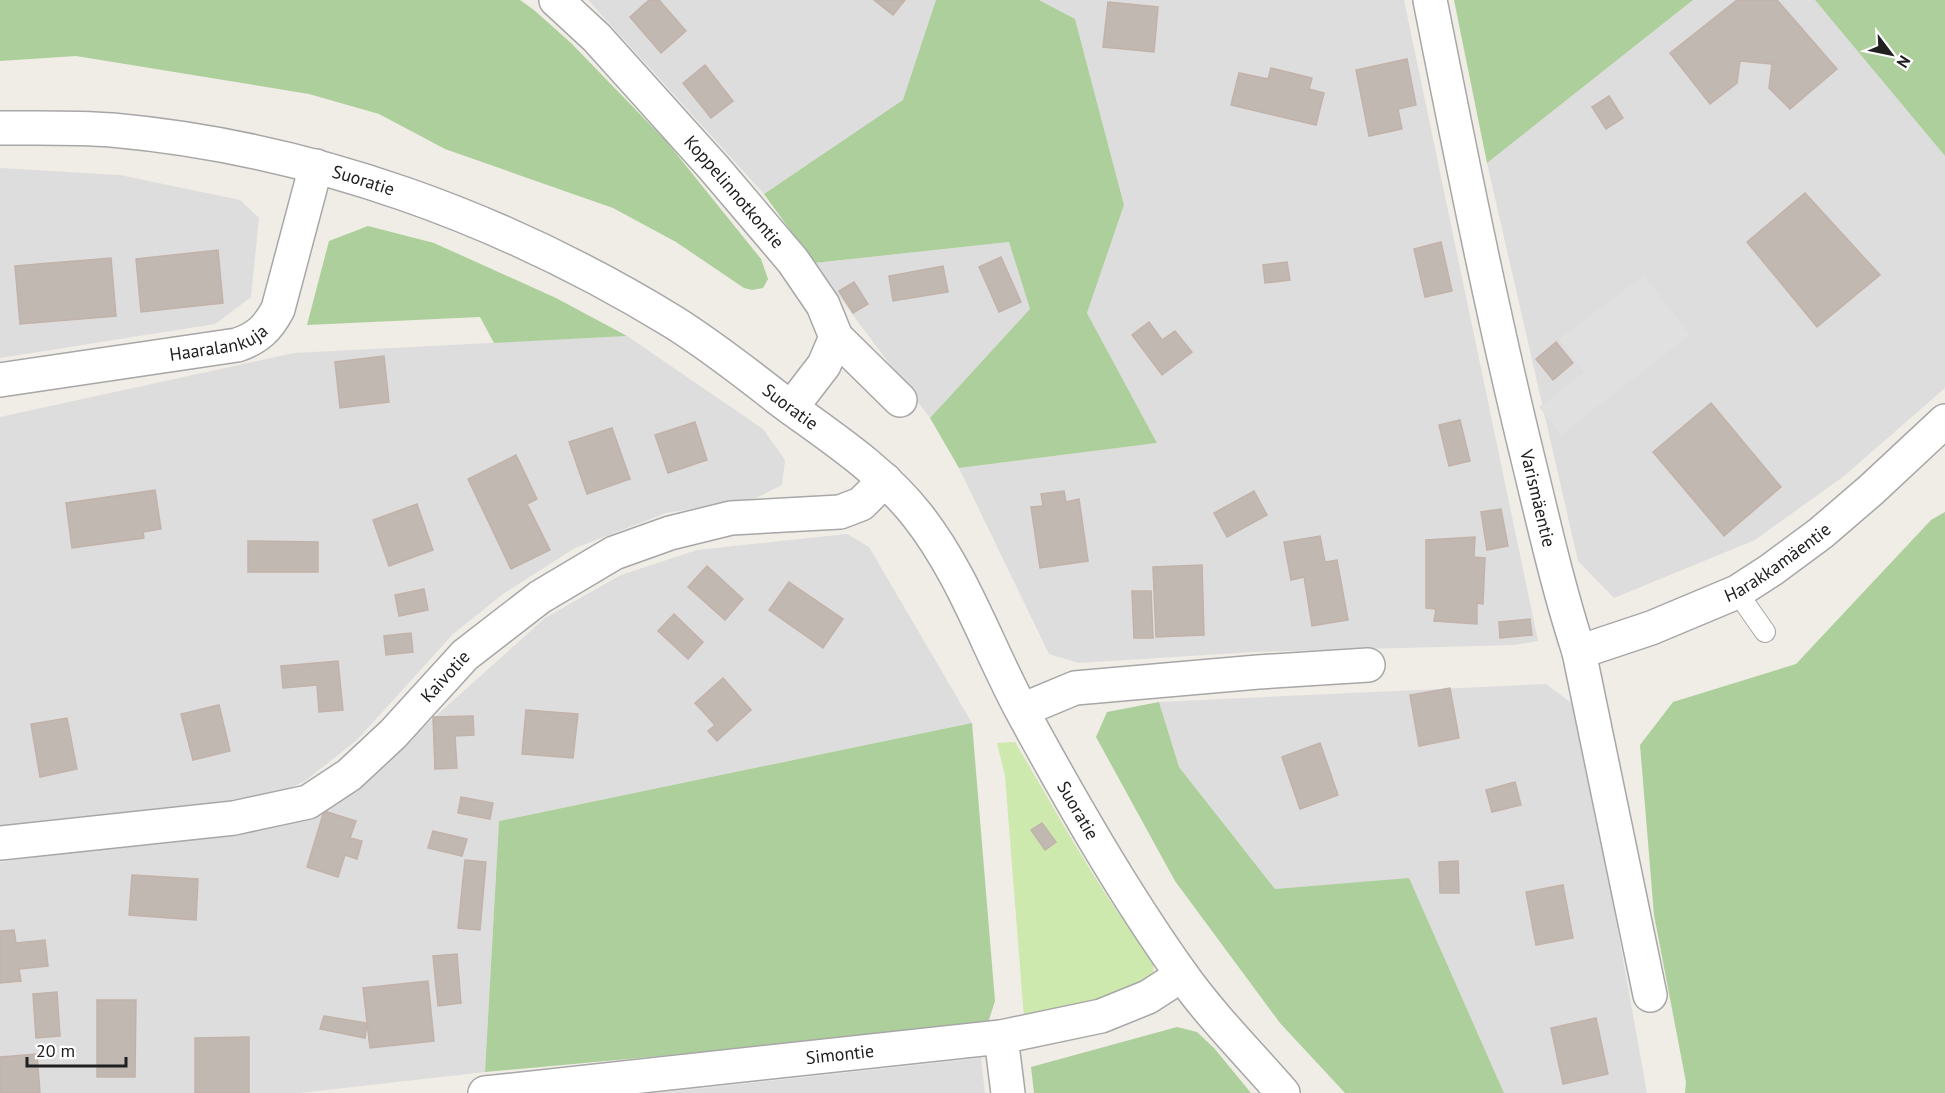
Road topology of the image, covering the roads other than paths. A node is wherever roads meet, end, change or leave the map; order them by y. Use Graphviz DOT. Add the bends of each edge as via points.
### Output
graph roads {
  1 [pos="556,0"];
  2 [pos="1430,0"];
  3 [pos="0,128"];
  4 [pos="316,166"];
  5 [pos="836,337"];
  6 [pos="0,380"];
  7 [pos="900,400"];
  8 [pos="791,408"];
  9 [pos="1945,421"];
  10 [pos="885,480"];
  11 [pos="1737,592"];
  12 [pos="1766,632"];
  13 [pos="1579,652"];
  14 [pos="1368,665"];
  15 [pos="1022,710"];
  16 [pos="0,843"];
  17 [pos="1182,975"];
  18 [pos="1650,995"];
  19 [pos="1001,1037"];
  20 [pos="485,1093"];
  21 [pos="1008,1093"];
  22 [pos="1283,1093"];
  1 -- 5 [label="street, Koppelinnotkontie" via="597,38 793,261 823,306"];
  2 -- 13 [label="street, Varismäentie" via="1515,409"];
  3 -- 4 [label="street, Suoratie" via="110,130 181,139"];
  4 -- 6 [label="street, Haaralankuja" via="278,309 271,323 251,341"];
  4 -- 8 [label="street, Suoratie" via="449,210 576,266 679,326"];
  5 -- 7 [label="street"];
  5 -- 8 [label="street" via="824,365"];
  8 -- 10 [label="street, Suoratie"];
  9 -- 11 [label="street, Harakkamäentie" via="1821,532"];
  10 -- 15 [label="street, Suoratie" via="917,515 941,550"];
  10 -- 16 [label="street, Kaivotie" via="861,504 840,512 731,518 670,533 614,553 540,597 465,655 378,748 349,775 308,802 234,818"];
  11 -- 12 [label="lane"];
  11 -- 13 [label="street, Harakkamäentie" via="1651,628"];
  13 -- 18 [label="street, Varismäentie"];
  14 -- 15 [label="street" via="1075,688"];
  15 -- 17 [label="street, Suoratie" via="1106,859"];
  17 -- 19 [label="street, Simontie" via="1148,997 1101,1016"];
  17 -- 22 [label="street, Suoratie"];
  19 -- 20 [label="street, Simontie"];
  19 -- 21 [label="street"];
}
